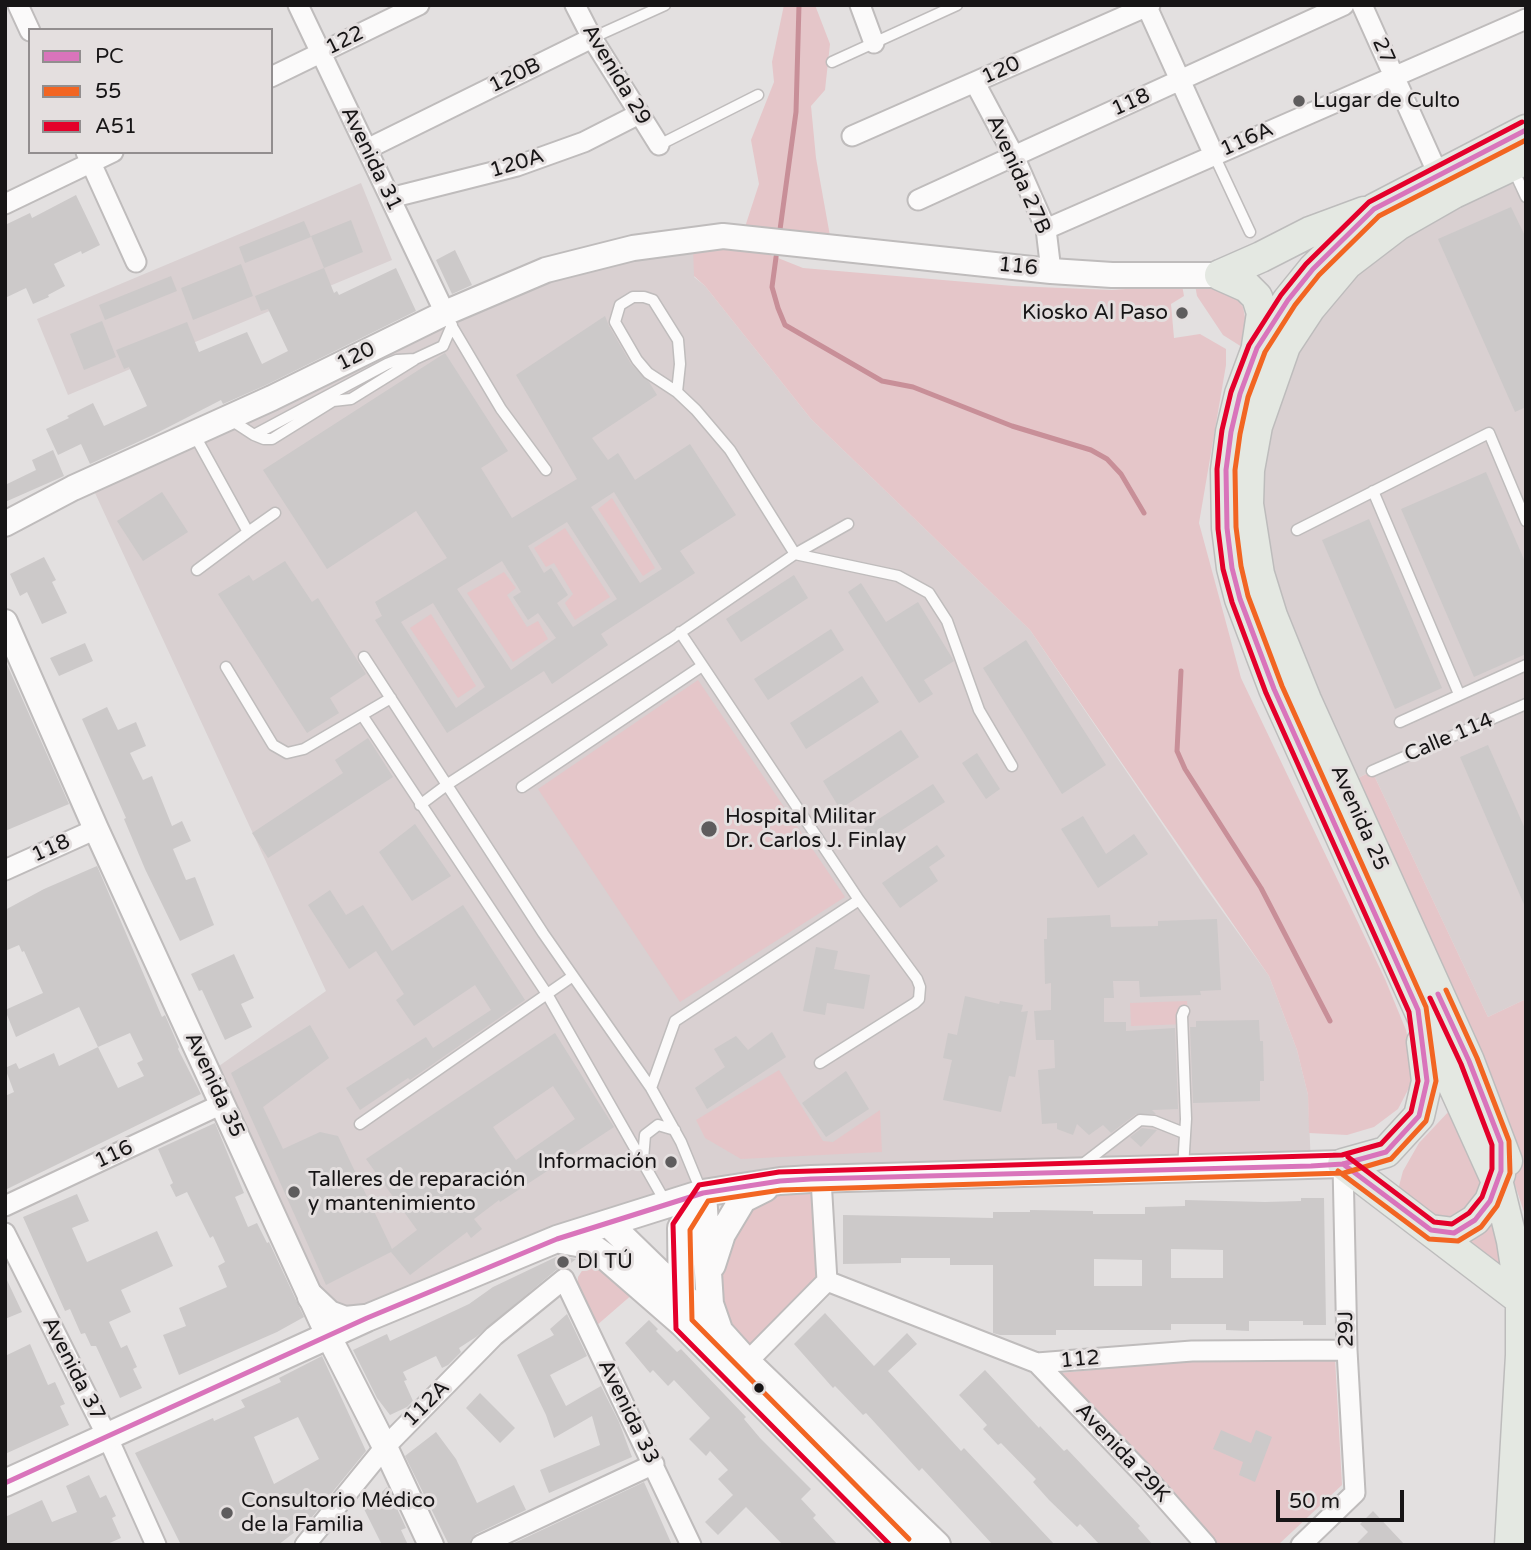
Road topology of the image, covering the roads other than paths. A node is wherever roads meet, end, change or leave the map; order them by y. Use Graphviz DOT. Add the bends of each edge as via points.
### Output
graph roads {
  1 [pos="298,5"];
  2 [pos="419,5"];
  3 [pos="575,5"];
  4 [pos="665,5"];
  5 [pos="860,5"];
  6 [pos="957,5"];
  7 [pos="1344,5"];
  8 [pos="1362,5"];
  9 [pos="1149,6"];
  10 [pos="17,9"];
  11 [pos="1526,19"];
  12 [pos="28,28"];
  13 [pos="592,38"];
  14 [pos="874,43"];
  15 [pos="321,53"];
  16 [pos="832,62"];
  17 [pos="273,76"];
  18 [pos="1394,76"];
  19 [pos="1181,80"];
  20 [pos="975,82"];
  21 [pos="758,95"];
  22 [pos="639,114"];
  23 [pos="1526,130"];
  24 [pos="852,136"];
  25 [pos="659,145"];
  26 [pos="367,149"];
  27 [pos="1214,155"];
  28 [pos="1014,156"];
  29 [pos="88,158"];
  30 [pos="1518,162"];
  31 [pos="1438,174"];
  32 [pos="1526,197"];
  33 [pos="390,198"];
  34 [pos="918,200"];
  35 [pos="5,204"];
  36 [pos="1046,229"];
  37 [pos="1250,232"];
  38 [pos="723,236"];
  39 [pos="1301,259"];
  40 [pos="136,262"];
  41 [pos="1347,264"];
  42 [pos="1051,271"];
  43 [pos="1220,275"];
  44 [pos="448,319"];
  45 [pos="1257,348"];
  46 [pos="677,393"];
  47 [pos="228,418"];
  48 [pos="194,434"];
  49 [pos="547,470"];
  50 [pos="1373,491"];
  51 [pos="31,512"];
  52 [pos="275,513"];
  53 [pos="1526,521"];
  54 [pos="5,524"];
  55 [pos="848,524"];
  56 [pos="1297,530"];
  57 [pos="248,532"];
  58 [pos="5,534"];
  59 [pos="795,554"];
  60 [pos="197,570"];
  61 [pos="5,622"];
  62 [pos="680,632"];
  63 [pos="364,657"];
  64 [pos="1526,665"];
  65 [pos="702,666"];
  66 [pos="226,667"];
  67 [pos="1459,694"];
  68 [pos="391,698"];
  69 [pos="1526,704"];
  70 [pos="362,715"];
  71 [pos="1400,722"];
  72 [pos="1012,766"];
  73 [pos="1372,771"];
  74 [pos="448,784"];
  75 [pos="522,788"];
  76 [pos="420,805"];
  77 [pos="96,829"];
  78 [pos="5,870"];
  79 [pos="859,900"];
  80 [pos="573,976"];
  81 [pos="547,994"];
  82 [pos="1418,1010"];
  83 [pos="1184,1011"];
  84 [pos="820,1063"];
  85 [pos="651,1088"];
  86 [pos="222,1104"];
  87 [pos="360,1124"];
  88 [pos="675,1130"];
  89 [pos="1184,1133"];
  90 [pos="1500,1143"];
  91 [pos="1385,1153"];
  92 [pos="643,1161"];
  93 [pos="1343,1164"];
  94 [pos="1183,1168"];
  95 [pos="1070,1172"];
  96 [pos="821,1179"];
  97 [pos="780,1181"];
  98 [pos="1498,1184"];
  99 [pos="703,1193"];
  100 [pos="1393,1202"];
  101 [pos="667,1205"];
  102 [pos="5,1206"];
  103 [pos="1526,1218"];
  104 [pos="609,1224"];
  105 [pos="681,1228"];
  106 [pos="1430,1230"];
  107 [pos="5,1233"];
  108 [pos="557,1239"];
  109 [pos="709,1273"];
  110 [pos="564,1279"];
  111 [pos="827,1281"];
  112 [pos="682,1295"];
  113 [pos="311,1297"];
  114 [pos="1521,1300"];
  115 [pos="367,1318"];
  116 [pos="683,1324"];
  117 [pos="720,1332"];
  118 [pos="328,1335"];
  119 [pos="1347,1350"];
  120 [pos="747,1362"];
  121 [pos="1037,1363"];
  122 [pos="107,1436"];
  123 [pos="385,1447"];
  124 [pos="654,1464"];
  125 [pos="5,1483"];
  126 [pos="156,1545"];
  127 [pos="304,1545"];
  128 [pos="431,1545"];
  129 [pos="481,1545"];
  130 [pos="691,1545"];
  131 [pos="903,1545"];
  132 [pos="937,1545"];
  133 [pos="1206,1545"];
  134 [pos="1301,1545"];
  135 [pos="1510,1545"];
  1 -- 15 [label="street, Avenida 31"];
  2 -- 15 [label="street, 122"];
  3 -- 13 [label="street, Avenida 29"];
  4 -- 13 [label="lane, 120B"];
  5 -- 14 [label="street"];
  6 -- 14 [label="lane"];
  7 -- 19 [label="street, 118"];
  8 -- 18 [label="street, 27"];
  9 -- 19 [label="street"];
  9 -- 20 [label="street, 120"];
  10 -- 12 [label="street"];
  11 -- 18 [label="street, 116A"];
  13 -- 22 [label="street, Avenida 29"];
  13 -- 26 [label="street, 120B"];
  14 -- 16 [label="lane"];
  15 -- 17 [label="street, 122"];
  15 -- 26 [label="street, Avenida 31"];
  18 -- 27 [label="street, 116A"];
  18 -- 31 [label="street, 27"];
  19 -- 27 [label="street"];
  19 -- 28 [label="street, 118"];
  20 -- 24 [label="street, 120"];
  20 -- 28 [label="street, Avenida 27B"];
  21 -- 25 [label="lane"];
  22 -- 25 [label="street, Avenida 29"];
  22 -- 33 [label="street, 120A" via="584,142 517,166"];
  23 -- 31 [label="main road"];
  26 -- 33 [label="street, Avenida 31"];
  27 -- 36 [label="street, 116A"];
  27 -- 37 [label="lane"];
  28 -- 34 [label="street, 118"];
  28 -- 36 [label="street, Avenida 27B"];
  29 -- 35 [label="street"];
  29 -- 40 [label="street"];
  30 -- 32 [label="lane"];
  30 -- 41 [label="main road, Avenida 25" via="1398,225"];
  31 -- 39 [label="main road" via="1374,209 1310,232"];
  33 -- 44 [label="street, Avenida 31"];
  36 -- 42 [label="street, Avenida 27B"];
  38 -- 42 [label="street, 116"];
  38 -- 44 [label="street, 120" via="633,248 546,270"];
  39 -- 41 [label="main road"];
  39 -- 43 [label="main road"];
  39 -- 45 [label="main road, Avenida 25" via="1288,300"];
  41 -- 90 [label="main road, Avenida 25" via="1285,346 1257,426 1248,504 1259,574 1306,700 1469,1061"];
  42 -- 43 [label="street, 116"];
  43 -- 45 [label="main road" via="1257,297 1262,313"];
  44 -- 47 [label="street, 120"];
  44 -- 47 [label="lane" via="443,346 415,359 387,364 254,435"];
  44 -- 49 [label="lane" via="501,409"];
  45 -- 82 [label="main road, Avenida 25" via="1234,419 1226,470 1227,528 1237,589 1274,690"];
  46 -- 46 [label="lane" via="678,341 653,300 633,297 620,305 615,322 648,373"];
  46 -- 59 [label="lane" via="730,450"];
  47 -- 48 [label="street, 120"];
  48 -- 51 [label="street, 120" via="73,488"];
  48 -- 57 [label="lane"];
  50 -- 53 [label="lane" via="1489,433"];
  50 -- 56 [label="lane"];
  50 -- 67 [label="lane"];
  51 -- 54 [label="street, 120"];
  51 -- 58 [label="street"];
  52 -- 57 [label="lane"];
  55 -- 59 [label="lane"];
  57 -- 60 [label="lane"];
  59 -- 62 [label="lane"];
  59 -- 72 [label="lane" via="898,576 929,593 947,621 979,710"];
  61 -- 77 [label="street, Avenida 35"];
  62 -- 65 [label="lane"];
  62 -- 74 [label="lane"];
  63 -- 68 [label="lane"];
  64 -- 67 [label="lane"];
  65 -- 75 [label="lane"];
  65 -- 79 [label="lane"];
  66 -- 70 [label="lane" via="273,745 287,753 304,749"];
  67 -- 71 [label="lane"];
  68 -- 70 [label="lane"];
  68 -- 74 [label="lane"];
  69 -- 73 [label="lane, Calle 114"];
  70 -- 76 [label="lane"];
  74 -- 76 [label="lane"];
  74 -- 80 [label="lane"];
  76 -- 81 [label="lane"];
  77 -- 78 [label="street, 118"];
  77 -- 86 [label="street, Avenida 35"];
  79 -- 84 [label="lane" via="917,979 919,999"];
  79 -- 85 [label="lane" via="675,1021"];
  80 -- 81 [label="lane"];
  80 -- 85 [label="lane"];
  81 -- 87 [label="lane"];
  81 -- 92 [label="lane"];
  82 -- 91 [label="main road" via="1427,1081 1419,1116"];
  82 -- 98 [label="main road, Avenida 25"];
  83 -- 89 [label="lane"];
  85 -- 88 [label="lane"];
  86 -- 102 [label="street, 116"];
  86 -- 113 [label="street, Avenida 35"];
  88 -- 92 [label="lane" via="658,1125 645,1135"];
  88 -- 99 [label="lane"];
  89 -- 94 [label="lane"];
  89 -- 95 [label="lane" via="1140,1120"];
  90 -- 98 [label="main road"];
  90 -- 103 [label="main road, Avenida 25"];
  91 -- 93 [label="main road"];
  91 -- 100 [label="main road" via="1382,1183"];
  92 -- 101 [label="lane"];
  93 -- 94 [label="main road"];
  93 -- 100 [label="main road"];
  93 -- 119 [label="street, 29J"];
  94 -- 95 [label="main road"];
  95 -- 96 [label="main road"];
  96 -- 97 [label="main road"];
  96 -- 111 [label="street"];
  97 -- 99 [label="main road"];
  97 -- 109 [label="main road" via="743,1199 722,1234"];
  98 -- 106 [label="main road" via="1475,1220 1454,1233"];
  98 -- 114 [label="main road, Avenida 25"];
  99 -- 101 [label="main road"];
  99 -- 105 [label="main road"];
  99 -- 109 [label="main road"];
  100 -- 106 [label="main road"];
  101 -- 104 [label="main road"];
  101 -- 105 [label="main road"];
  104 -- 108 [label="main road"];
  104 -- 112 [label="main road"];
  105 -- 112 [label="main road"];
  106 -- 114 [label="main road"];
  107 -- 122 [label="street, Avenida 37"];
  108 -- 115 [label="main road"];
  108 -- 116 [label="main road" via="589,1245"];
  109 -- 117 [label="main road" via="710,1304"];
  110 -- 123 [label="street, 112A" via="494,1336"];
  110 -- 124 [label="street, Avenida 33"];
  111 -- 120 [label="street"];
  111 -- 121 [label="street, 112"];
  112 -- 116 [label="main road"];
  112 -- 117 [label="main road"];
  113 -- 115 [label="main road" via="328,1314 345,1320"];
  113 -- 118 [label="street, Avenida 35"];
  114 -- 135 [label="main road, Avenida 25"];
  115 -- 118 [label="main road"];
  116 -- 131 [label="main road"];
  117 -- 120 [label="main road"];
  118 -- 122 [label="main road"];
  118 -- 123 [label="street, Avenida 35"];
  119 -- 121 [label="street, 112" via="1192,1351"];
  119 -- 134 [label="street, 29J" via="1355,1493"];
  120 -- 132 [label="main road"];
  121 -- 133 [label="street, Avenida 29K"];
  122 -- 125 [label="main road"];
  122 -- 126 [label="street, Avenida 37"];
  123 -- 127 [label="street, 112A"];
  123 -- 128 [label="street, Avenida 35"];
  124 -- 129 [label="street"];
  124 -- 130 [label="street, Avenida 33"];
}
